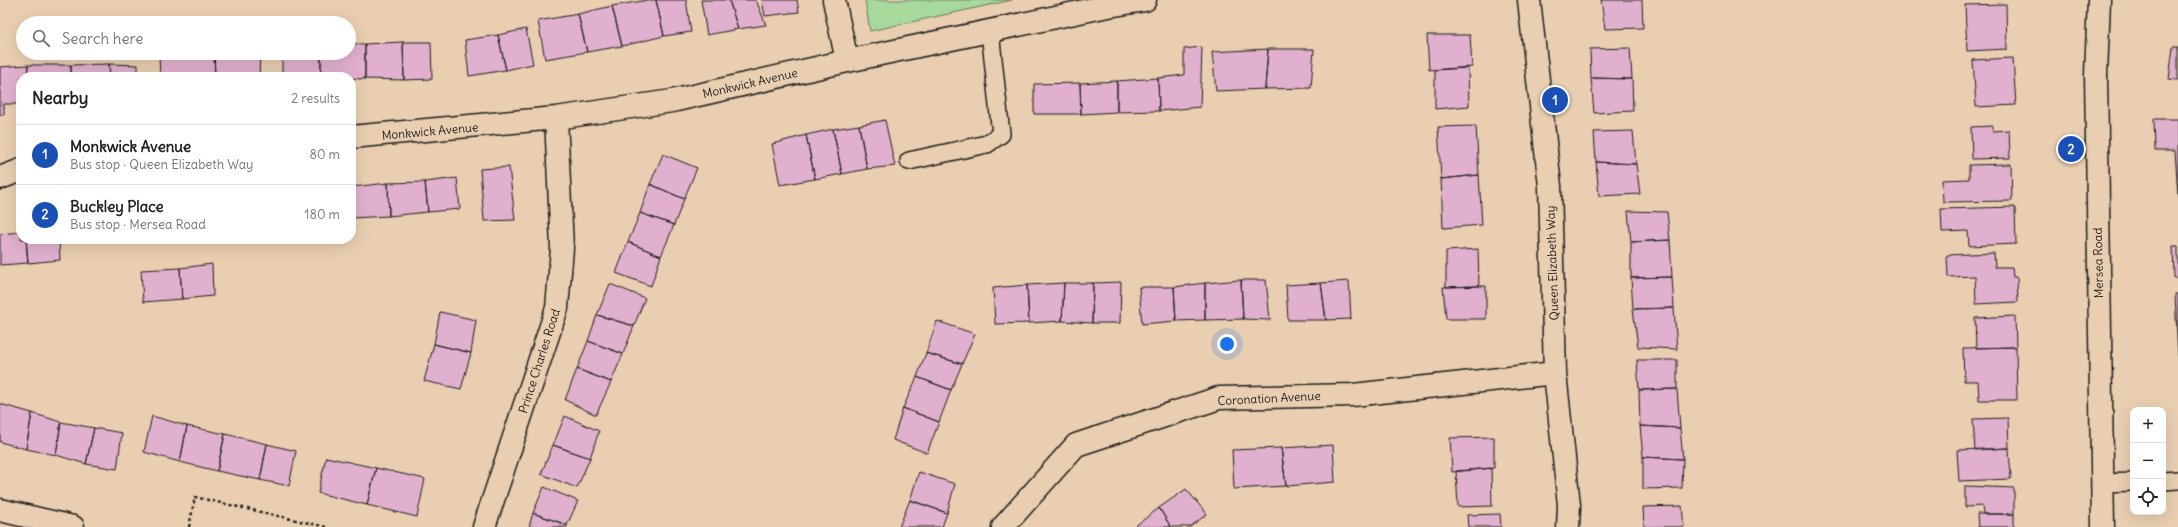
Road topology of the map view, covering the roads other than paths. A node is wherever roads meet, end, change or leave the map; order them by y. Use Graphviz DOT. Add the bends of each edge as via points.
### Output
graph roads {
  1 [pos="834,0"];
  2 [pos="1145,0"];
  3 [pos="1529,0"];
  4 [pos="2099,0"];
  5 [pos="1103,3"];
  6 [pos="990,31"];
  7 [pos="847,61"];
  8 [pos="556,118"];
  9 [pos="356,138"];
  10 [pos="909,161"];
  11 [pos="16,172"];
  12 [pos="0,178"];
  13 [pos="1554,373"];
  14 [pos="2178,480"];
  15 [pos="2166,481"];
  16 [pos="2130,482"];
  17 [pos="2102,483"];
  18 [pos="0,510"];
  19 [pos="73,527"];
  20 [pos="484,527"];
  21 [pos="1003,527"];
  22 [pos="1568,527"];
  23 [pos="2103,527"];
  1 -- 7 [label="street"];
  2 -- 5 [label="street, Monkwick Avenue"];
  3 -- 13 [label="street, Queen Elizabeth Way" via="1550,186"];
  4 -- 17 [label="street, Mersea Road" via="2096,75"];
  5 -- 6 [label="street, Monkwick Avenue"];
  6 -- 7 [label="street, Monkwick Avenue"];
  6 -- 10 [label="lane" via="1001,134 987,144"];
  7 -- 8 [label="street, Monkwick Avenue" via="672,101"];
  8 -- 9 [label="street, Monkwick Avenue"];
  8 -- 20 [label="street, Prince Charles Road" via="562,248 557,308"];
  11 -- 12 [label="street"];
  13 -- 21 [label="street, Coronation Avenue" via="1353,395 1219,398 1076,445"];
  13 -- 22 [label="street, Queen Elizabeth Way"];
  14 -- 15 [label="lane"];
  16 -- 17 [label="lane"];
  17 -- 23 [label="street, Mersea Road"];
  18 -- 19 [label="street"];
}
